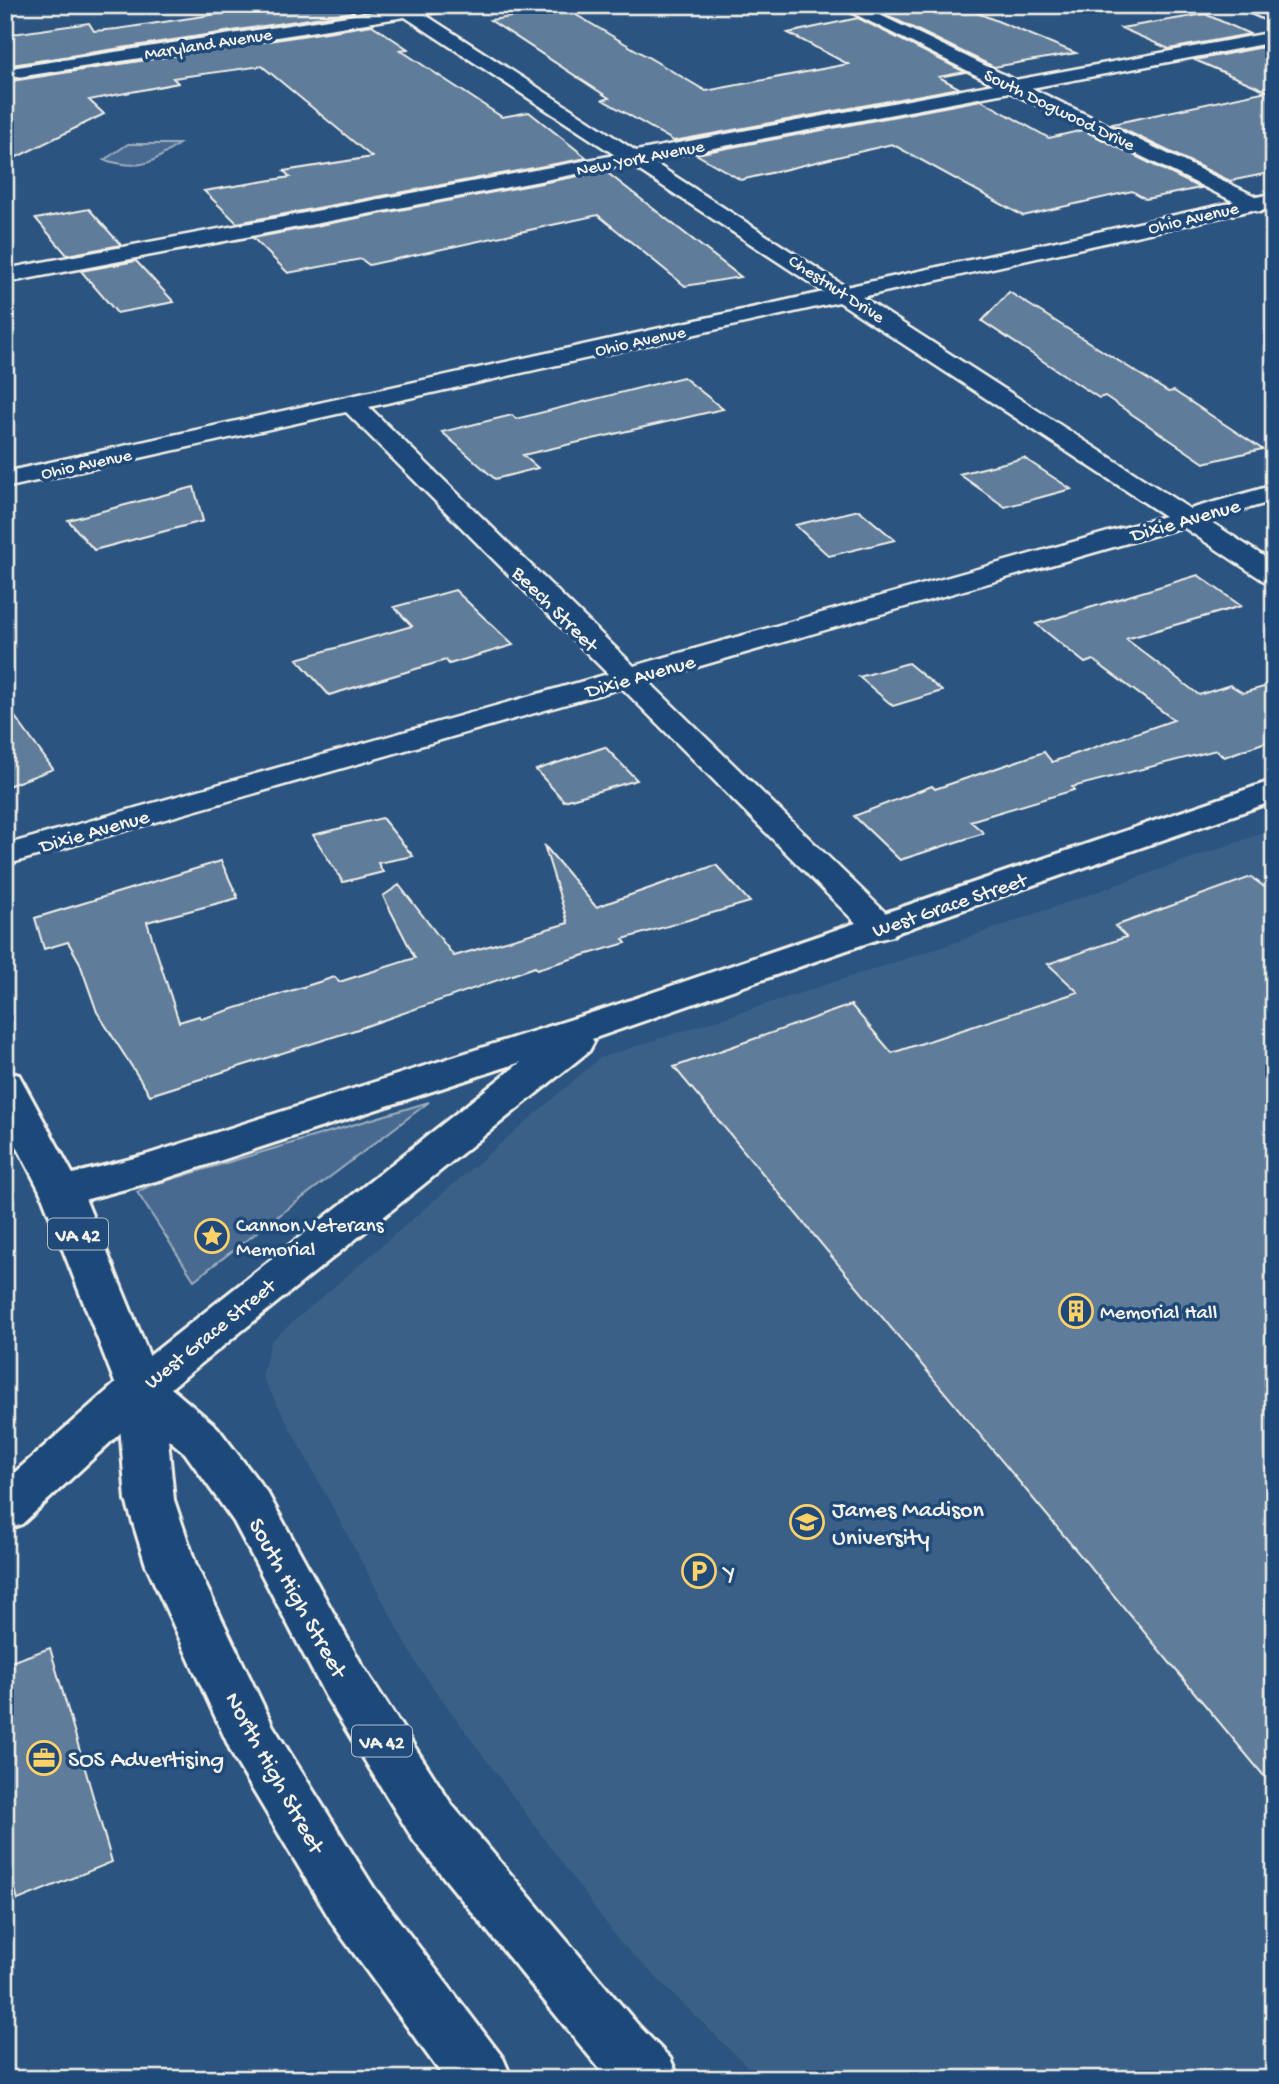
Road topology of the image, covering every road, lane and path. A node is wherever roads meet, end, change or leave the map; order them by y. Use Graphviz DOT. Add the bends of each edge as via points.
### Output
graph roads {
  1 [pos="452,5"];
  2 [pos="845,5"];
  3 [pos="1241,5"];
  4 [pos="403,9"];
  5 [pos="1274,18"];
  6 [pos="1274,37"];
  7 [pos="5,74"];
  8 [pos="1014,86"];
  9 [pos="634,158"];
  10 [pos="1267,205"];
  11 [pos="5,276"];
  12 [pos="847,294"];
  13 [pos="352,404"];
  14 [pos="5,480"];
  15 [pos="1274,493"];
  16 [pos="1190,518"];
  17 [pos="1274,575"];
  18 [pos="627,679"];
  19 [pos="1274,790"];
  20 [pos="5,855"];
  21 [pos="881,928"];
  22 [pos="622,1016"];
  23 [pos="5,1084"];
  24 [pos="61,1191"];
  25 [pos="140,1388"];
  26 [pos="5,1510"];
  27 [pos="482,2079"];
  28 [pos="649,2079"];
  1 -- 4 [label="street, Maryland Avenue"];
  2 -- 8 [label="street, South Dogwood Drive"];
  3 -- 5 [label="street"];
  4 -- 7 [label="street, Maryland Avenue"];
  4 -- 9 [label="street, Chestnut Drive"];
  6 -- 8 [label="street, New York Avenue"];
  8 -- 9 [label="street, New York Avenue"];
  8 -- 10 [label="street, South Dogwood Drive"];
  9 -- 11 [label="street, New York Avenue"];
  9 -- 12 [label="street, Chestnut Drive"];
  10 -- 12 [label="street, Ohio Avenue"];
  12 -- 13 [label="street, Ohio Avenue"];
  12 -- 16 [label="street, Chestnut Drive"];
  13 -- 14 [label="street, Ohio Avenue"];
  13 -- 18 [label="street, Beech Street"];
  15 -- 16 [label="street, Dixie Avenue"];
  16 -- 17 [label="street, Chestnut Drive"];
  16 -- 18 [label="street, Dixie Avenue"];
  18 -- 20 [label="street, Dixie Avenue"];
  18 -- 21 [label="street, Beech Street"];
  19 -- 21 [label="street, West Grace Street"];
  21 -- 22 [label="street, West Grace Street"];
  22 -- 24 [label="street, West Grace Street" via="152,1168"];
  22 -- 25 [label="street, West Grace Street" via="551,1058"];
  23 -- 24 [label="street, South High Street / VA 42"];
  24 -- 25 [label="street, South High Street / VA 42"];
  25 -- 26 [label="street, West Grace Street"];
  25 -- 27 [label="street, North High Street / VA 42" via="150,1500 170,1565 254,1743 354,1907"];
  25 -- 28 [label="street, South High Street / VA 42" via="201,1440 251,1508 344,1681 433,1823"];
}
